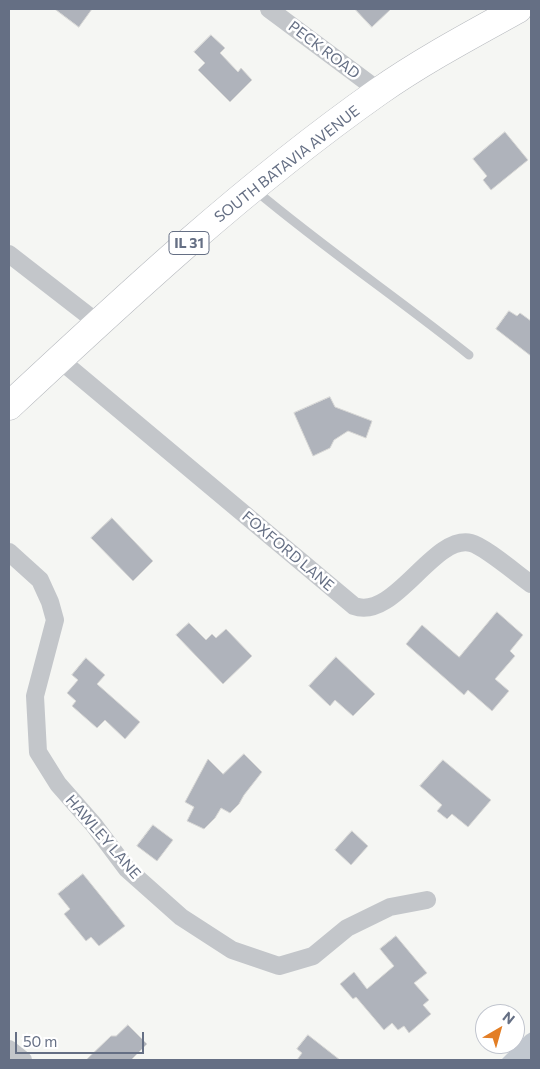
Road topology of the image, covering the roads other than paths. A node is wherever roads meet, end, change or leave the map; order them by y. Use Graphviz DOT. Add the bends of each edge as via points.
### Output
graph roads {
  1 [pos="269,9"];
  2 [pos="518,9"];
  3 [pos="379,91"];
  4 [pos="252,188"];
  5 [pos="9,254"];
  6 [pos="98,324"];
  7 [pos="469,355"];
  8 [pos="60,359"];
  9 [pos="9,406"];
  10 [pos="9,552"];
  11 [pos="531,584"];
  12 [pos="427,900"];
  13 [pos="9,1049"];
  14 [pos="23,1060"];
  1 -- 3 [label="street, PECK ROAD"];
  2 -- 3 [label="main road, SOUTH BATAVIA AVENUE / IL 31"];
  3 -- 4 [label="main road, SOUTH BATAVIA AVENUE / IL 31"];
  4 -- 6 [label="main road, SOUTH BATAVIA AVENUE / IL 31"];
  4 -- 7 [label="lane"];
  5 -- 6 [label="street"];
  6 -- 8 [label="main road, SOUTH BATAVIA AVENUE / IL 31"];
  8 -- 9 [label="main road, SOUTH BATAVIA AVENUE / IL 31"];
  8 -- 11 [label="street, FOXFORD LANE" via="354,606 368,609 381,604 438,556 457,544 467,542"];
  10 -- 12 [label="street, HAWLEY LANE" via="40,580 55,620 36,696 38,752 58,784 127,869 181,916 232,950 279,966 313,956 347,928 390,907"];
  13 -- 14 [label="street"];
}
